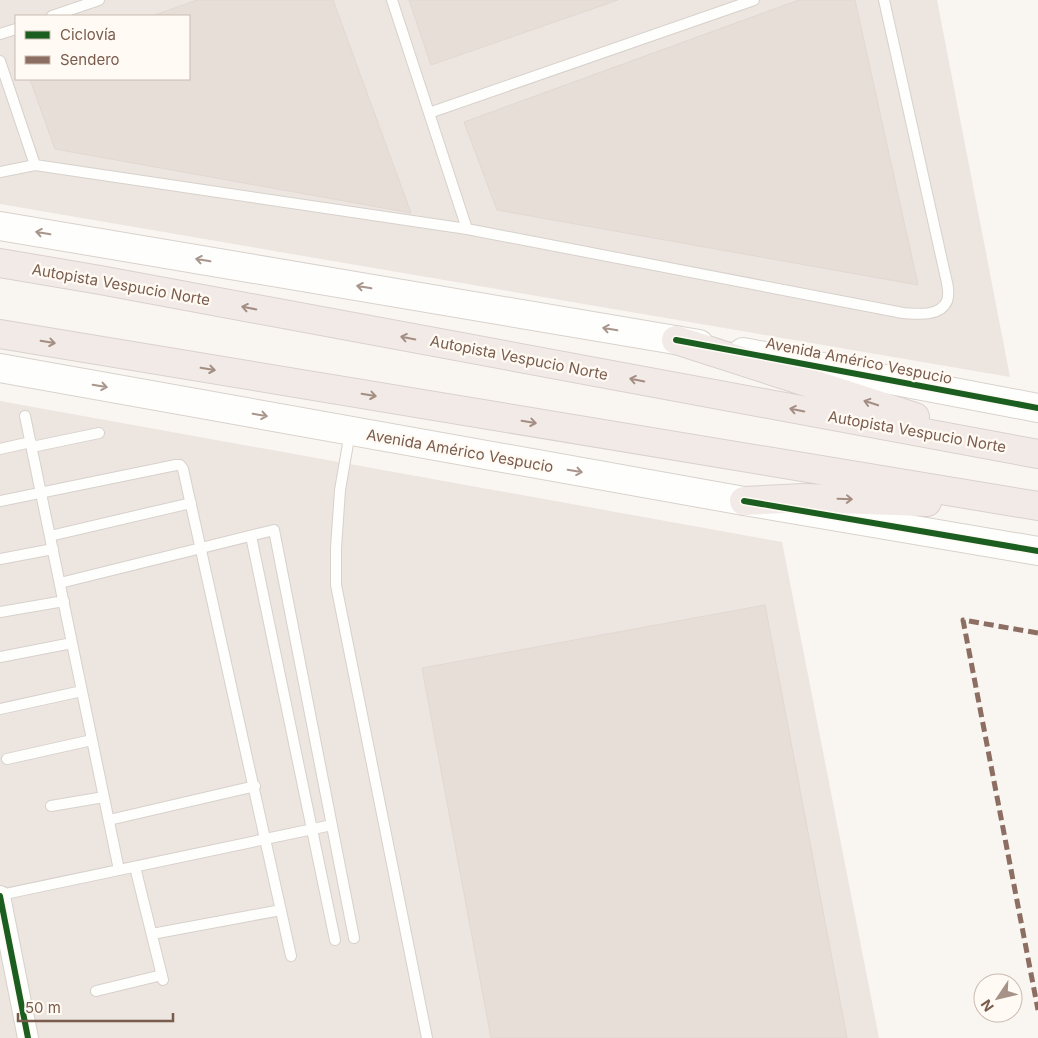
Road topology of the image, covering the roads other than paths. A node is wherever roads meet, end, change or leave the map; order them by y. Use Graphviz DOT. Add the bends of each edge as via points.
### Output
graph roads {
  1 [pos="99,0"];
  2 [pos="392,0"];
  3 [pos="754,0"];
  4 [pos="884,0"];
  5 [pos="55,15"];
  6 [pos="15,29"];
  7 [pos="0,34"];
  8 [pos="0,61"];
  9 [pos="429,113"];
  10 [pos="35,165"];
  11 [pos="0,172"];
  12 [pos="0,226"];
  13 [pos="467,229"];
  14 [pos="0,263"];
  15 [pos="0,334"];
  16 [pos="676,340"];
  17 [pos="0,368"];
  18 [pos="1038,408"];
  19 [pos="25,416"];
  20 [pos="350,431"];
  21 [pos="99,433"];
  22 [pos="31,445"];
  23 [pos="0,449"];
  24 [pos="1027,452"];
  25 [pos="41,493"];
  26 [pos="0,501"];
  27 [pos="744,501"];
  28 [pos="1007,501"];
  29 [pos="191,504"];
  30 [pos="1038,506"];
  31 [pos="50,536"];
  32 [pos="251,536"];
  33 [pos="53,548"];
  34 [pos="202,549"];
  35 [pos="1038,551"];
  36 [pos="0,559"];
  37 [pos="60,583"];
  38 [pos="64,601"];
  39 [pos="0,612"];
  40 [pos="72,643"];
  41 [pos="0,657"];
  42 [pos="82,691"];
  43 [pos="0,709"];
  44 [pos="92,740"];
  45 [pos="7,759"];
  46 [pos="255,786"];
  47 [pos="104,797"];
  48 [pos="52,806"];
  49 [pos="109,820"];
  50 [pos="332,824"];
  51 [pos="312,829"];
  52 [pos="266,838"];
  53 [pos="135,867"];
  54 [pos="120,870"];
  55 [pos="0,896"];
  56 [pos="281,910"];
  57 [pos="152,934"];
  58 [pos="354,938"];
  59 [pos="335,940"];
  60 [pos="292,956"];
  61 [pos="96,991"];
  62 [pos="28,1038"];
  63 [pos="427,1038"];
  1 -- 5 [label="lane"];
  2 -- 9 [label="lane"];
  3 -- 9 [label="lane"];
  4 -- 13 [label="lane" via="946,274 947,301 932,313 904,313"];
  6 -- 7 [label="lane"];
  8 -- 10 [label="lane"];
  9 -- 13 [label="lane"];
  10 -- 11 [label="lane"];
  10 -- 13 [label="lane"];
  16 -- 12 [label="main road, Avenida Américo Vespucio, one-way"];
  24 -- 14 [label="highway, Autopista Vespucio Norte, one-way"];
  15 -- 28 [label="highway, one-way"];
  16 -- 18 [label="main road, Avenida Américo Vespucio"];
  24 -- 16 [label="highway, one-way"];
  17 -- 20 [label="main road, Avenida Américo Vespucio, one-way"];
  19 -- 22 [label="lane"];
  20 -- 27 [label="main road, Avenida Américo Vespucio, one-way"];
  20 -- 63 [label="lane" via="340,490 336,585"];
  21 -- 22 [label="lane"];
  22 -- 23 [label="lane"];
  22 -- 25 [label="lane"];
  25 -- 26 [label="lane"];
  25 -- 29 [label="lane" via="180,465"];
  25 -- 31 [label="lane"];
  27 -- 28 [label="highway, one-way" via="804,498"];
  27 -- 35 [label="main road, Avenida Américo Vespucio"];
  28 -- 30 [label="highway"];
  29 -- 31 [label="lane"];
  29 -- 34 [label="lane"];
  31 -- 33 [label="lane"];
  32 -- 34 [label="lane"];
  32 -- 50 [label="lane" via="274,531"];
  32 -- 51 [label="lane"];
  33 -- 36 [label="lane"];
  33 -- 37 [label="lane"];
  34 -- 37 [label="lane"];
  34 -- 46 [label="lane"];
  37 -- 38 [label="lane"];
  38 -- 39 [label="lane"];
  38 -- 40 [label="lane"];
  40 -- 41 [label="lane"];
  40 -- 42 [label="lane"];
  42 -- 43 [label="lane"];
  42 -- 44 [label="lane"];
  44 -- 45 [label="lane"];
  44 -- 47 [label="lane"];
  46 -- 49 [label="lane"];
  46 -- 52 [label="lane"];
  47 -- 48 [label="lane"];
  47 -- 49 [label="lane"];
  49 -- 54 [label="lane"];
  50 -- 51 [label="lane"];
  50 -- 58 [label="lane"];
  51 -- 52 [label="lane"];
  51 -- 59 [label="lane"];
  52 -- 53 [label="lane"];
  52 -- 56 [label="lane"];
  53 -- 54 [label="lane"];
  53 -- 57 [label="lane"];
  54 -- 55 [label="lane"];
  55 -- 62 [label="street"];
  56 -- 57 [label="lane"];
  56 -- 60 [label="lane"];
  57 -- 61 [label="lane" via="162,978"];
}
